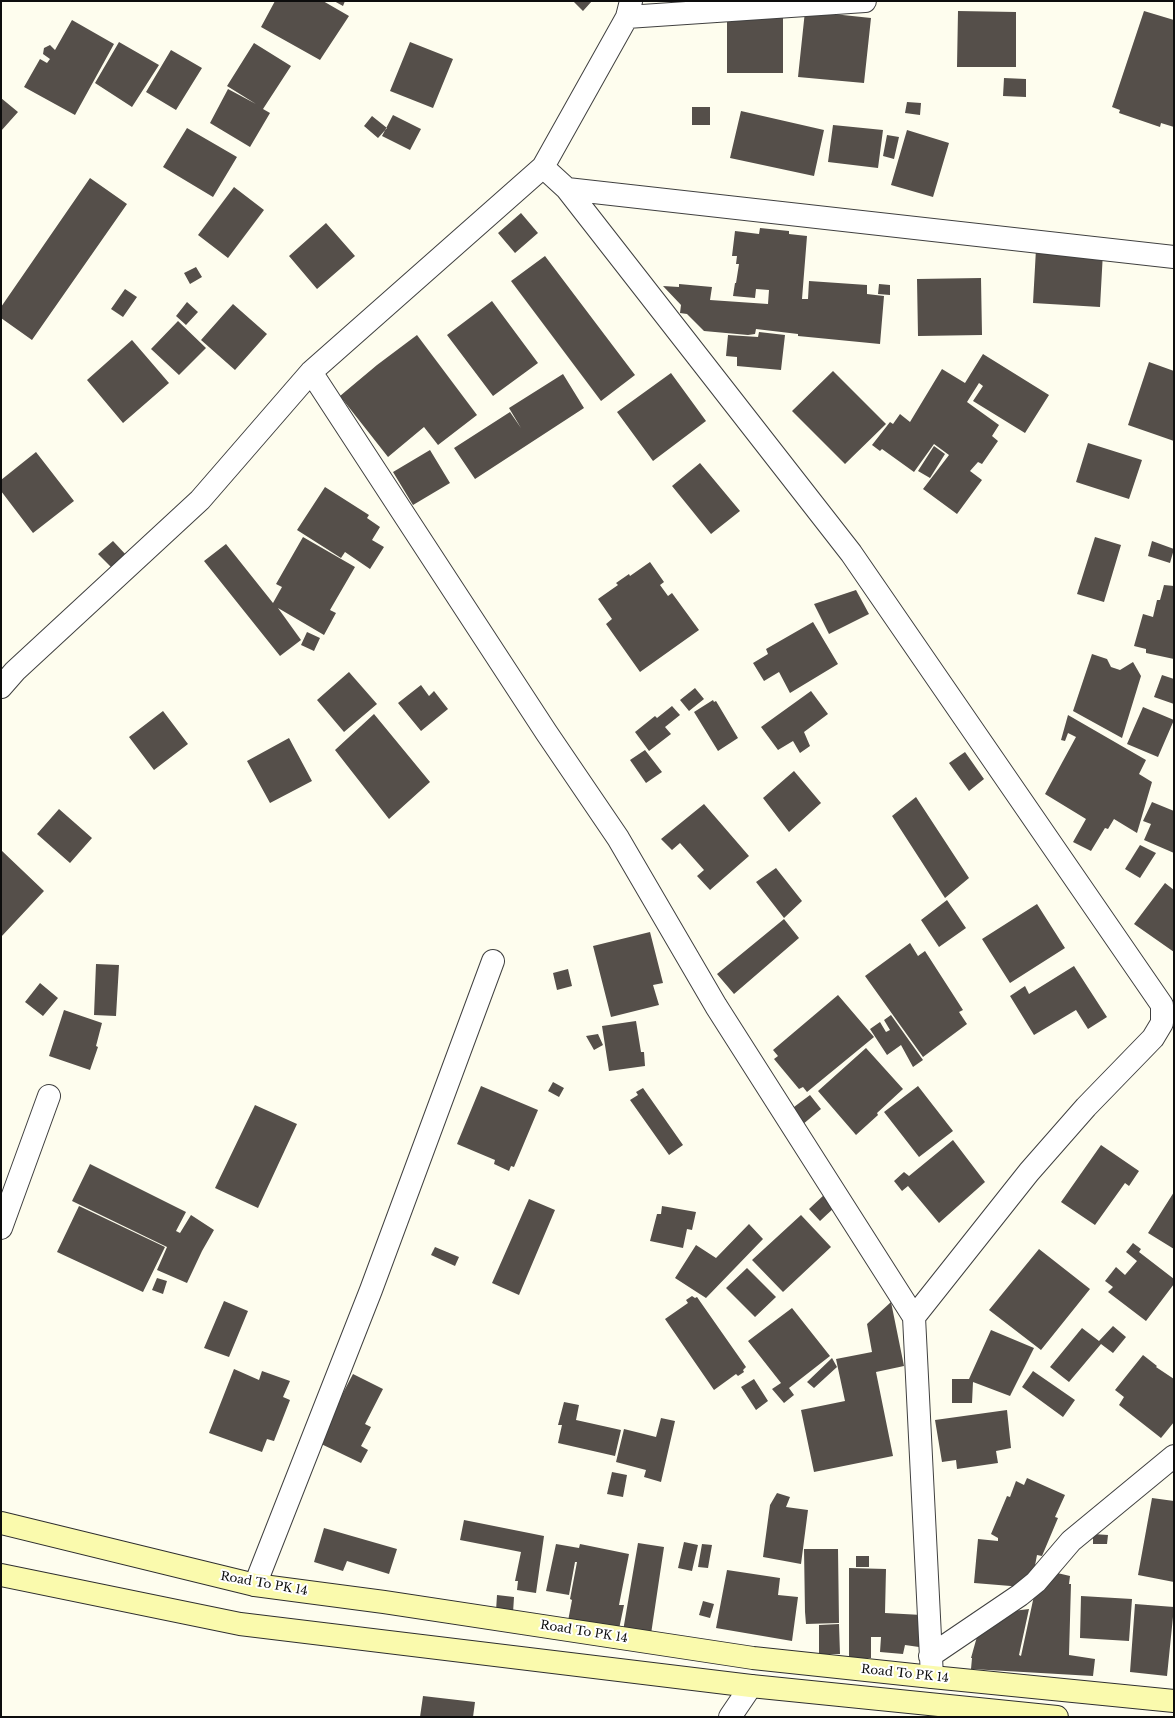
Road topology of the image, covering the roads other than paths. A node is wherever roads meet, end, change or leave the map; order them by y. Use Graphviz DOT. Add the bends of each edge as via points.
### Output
graph roads {
  1 [pos="865,1"];
  2 [pos="629,9"];
  3 [pos="543,167"];
  4 [pos="567,190"];
  5 [pos="1174,257"];
  6 [pos="311,372"];
  7 [pos="1,687"];
  8 [pos="493,961"];
  9 [pos="49,1096"];
  10 [pos="1,1228"];
  11 [pos="914,1317"];
  12 [pos="1174,1456"];
  13 [pos="1,1523"];
  14 [pos="1,1575"];
  15 [pos="255,1585"];
  16 [pos="930,1656"];
  17 [pos="932,1677"];
  18 [pos="751,1686"];
  19 [pos="1174,1701"];
  20 [pos="730,1717"];
  21 [pos="1057,1717"];
  1 -- 2 [label="street"];
  2 -- 3 [label="street"];
  3 -- 4 [label="street"];
  3 -- 6 [label="street"];
  4 -- 5 [label="street"];
  4 -- 11 [label="street" via="851,553 1162,1005 1162,1023 1154,1038 1086,1107 1029,1172"];
  6 -- 7 [label="street" via="200,500 15,671"];
  6 -- 11 [label="street" via="618,838 716,1006"];
  8 -- 15 [label="street" via="371,1290"];
  9 -- 10 [label="street"];
  11 -- 16 [label="street"];
  12 -- 16 [label="street" via="1071,1541 1036,1582"];
  13 -- 15 [label="main road, Road To PK 14"];
  14 -- 18 [label="main road" via="240,1624"];
  15 -- 17 [label="main road, Road To PK 14" via="753,1658"];
  16 -- 17 [label="street"];
  17 -- 19 [label="main road, Road To PK 14"];
  18 -- 20 [label="street"];
  18 -- 21 [label="main road"];
}
